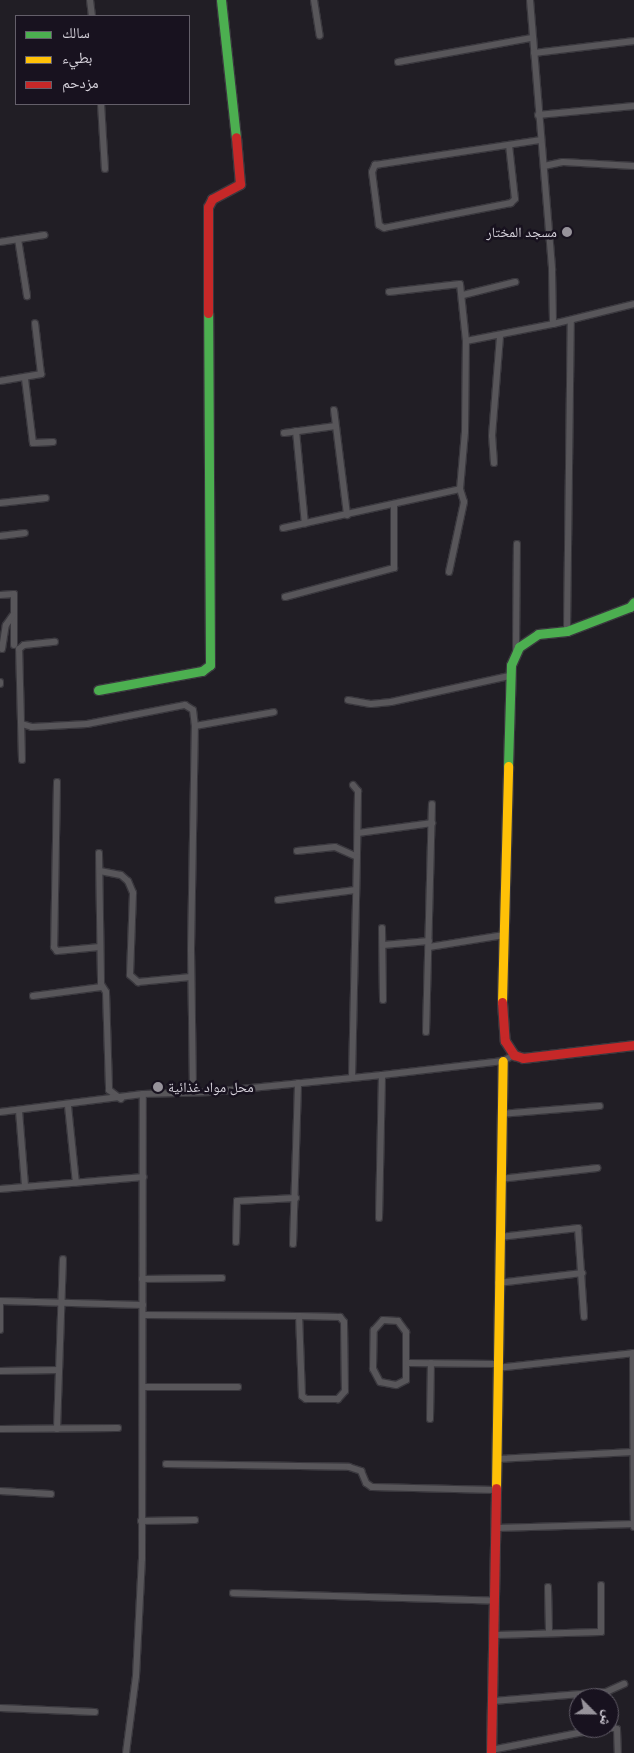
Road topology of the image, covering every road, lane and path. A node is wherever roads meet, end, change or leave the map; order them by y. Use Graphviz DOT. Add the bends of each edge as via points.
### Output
graph roads {
  1 [pos="90,0"];
  2 [pos="221,0"];
  3 [pos="314,0"];
  4 [pos="530,0"];
  5 [pos="92,15"];
  6 [pos="320,36"];
  7 [pos="532,38"];
  8 [pos="634,41"];
  9 [pos="534,53"];
  10 [pos="398,62"];
  11 [pos="101,105"];
  12 [pos="634,106"];
  13 [pos="538,115"];
  14 [pos="541,140"];
  15 [pos="509,145"];
  16 [pos="544,166"];
  17 [pos="634,166"];
  18 [pos="105,169"];
  19 [pos="44,235"];
  20 [pos="18,239"];
  21 [pos="0,242"];
  22 [pos="515,282"];
  23 [pos="389,292"];
  24 [pos="463,295"];
  25 [pos="27,296"];
  26 [pos="634,304"];
  27 [pos="571,322"];
  28 [pos="35,323"];
  29 [pos="553,324"];
  30 [pos="500,336"];
  31 [pos="466,341"];
  32 [pos="25,379"];
  33 [pos="0,381"];
  34 [pos="334,410"];
  35 [pos="336,426"];
  36 [pos="296,431"];
  37 [pos="284,433"];
  38 [pos="53,442"];
  39 [pos="494,463"];
  40 [pos="460,489"];
  41 [pos="46,498"];
  42 [pos="0,503"];
  43 [pos="394,504"];
  44 [pos="347,515"];
  45 [pos="305,524"];
  46 [pos="283,528"];
  47 [pos="25,534"];
  48 [pos="0,536"];
  49 [pos="517,544"];
  50 [pos="449,572"];
  51 [pos="0,595"];
  52 [pos="285,597"];
  53 [pos="632,605"];
  54 [pos="14,614"];
  55 [pos="568,631"];
  56 [pos="55,642"];
  57 [pos="17,646"];
  58 [pos="1,651"];
  59 [pos="516,657"];
  60 [pos="509,676"];
  61 [pos="98,690"];
  62 [pos="348,700"];
  63 [pos="274,712"];
  64 [pos="22,724"];
  65 [pos="195,726"];
  66 [pos="22,760"];
  67 [pos="56,782"];
  68 [pos="353,784"];
  69 [pos="432,804"];
  70 [pos="432,823"];
  71 [pos="358,833"];
  72 [pos="297,851"];
  73 [pos="99,853"];
  74 [pos="357,857"];
  75 [pos="100,871"];
  76 [pos="355,890"];
  77 [pos="278,900"];
  78 [pos="382,928"];
  79 [pos="504,935"];
  80 [pos="429,944"];
  81 [pos="383,945"];
  82 [pos="100,947"];
  83 [pos="190,977"];
  84 [pos="101,987"];
  85 [pos="33,996"];
  86 [pos="383,1000"];
  87 [pos="426,1032"];
  88 [pos="634,1045"];
  89 [pos="514,1055"];
  90 [pos="503,1061"];
  91 [pos="382,1075"];
  92 [pos="352,1077"];
  93 [pos="298,1083"];
  94 [pos="193,1091"];
  95 [pos="143,1094"];
  96 [pos="121,1099"];
  97 [pos="68,1106"];
  98 [pos="600,1106"];
  99 [pos="19,1110"];
  100 [pos="0,1112"];
  101 [pos="501,1114"];
  102 [pos="597,1168"];
  103 [pos="143,1178"];
  104 [pos="500,1179"];
  105 [pos="76,1182"];
  106 [pos="25,1186"];
  107 [pos="0,1189"];
  108 [pos="296,1198"];
  109 [pos="379,1218"];
  110 [pos="500,1237"];
  111 [pos="236,1242"];
  112 [pos="293,1244"];
  113 [pos="64,1259"];
  114 [pos="582,1273"];
  115 [pos="222,1278"];
  116 [pos="142,1279"];
  117 [pos="498,1283"];
  118 [pos="0,1301"];
  119 [pos="62,1302"];
  120 [pos="143,1305"];
  121 [pos="144,1315"];
  122 [pos="1,1316"];
  123 [pos="299,1316"];
  124 [pos="584,1317"];
  125 [pos="0,1330"];
  126 [pos="634,1353"];
  127 [pos="408,1362"];
  128 [pos="431,1363"];
  129 [pos="497,1366"];
  130 [pos="59,1370"];
  131 [pos="0,1371"];
  132 [pos="238,1386"];
  133 [pos="143,1387"];
  134 [pos="430,1419"];
  135 [pos="118,1428"];
  136 [pos="0,1429"];
  137 [pos="58,1429"];
  138 [pos="633,1452"];
  139 [pos="497,1460"];
  140 [pos="166,1464"];
  141 [pos="634,1476"];
  142 [pos="496,1490"];
  143 [pos="0,1491"];
  144 [pos="51,1494"];
  145 [pos="195,1520"];
  146 [pos="141,1521"];
  147 [pos="634,1526"];
  148 [pos="496,1528"];
  149 [pos="601,1585"];
  150 [pos="548,1587"];
  151 [pos="233,1593"];
  152 [pos="495,1601"];
  153 [pos="549,1632"];
  154 [pos="495,1635"];
  155 [pos="624,1684"];
  156 [pos="493,1701"];
  157 [pos="0,1708"];
  158 [pos="95,1712"];
  159 [pos="569,1735"];
  160 [pos="617,1738"];
  161 [pos="491,1751"];
  162 [pos="126,1753"];
  163 [pos="618,1753"];
  1 -- 5 [label="street"];
  2 -- 61 [label="street" via="241,180 240,184 212,199 208,207 210,665 202,671"];
  3 -- 6 [label="street"];
  4 -- 7 [label="street"];
  7 -- 9 [label="street"];
  7 -- 10 [label="street"];
  8 -- 9 [label="street"];
  9 -- 13 [label="street"];
  11 -- 18 [label="street"];
  12 -- 13 [label="street"];
  13 -- 14 [label="street"];
  14 -- 15 [label="street"];
  14 -- 16 [label="street"];
  15 -- 15 [label="street" via="375,165 372,172 379,226 384,228 511,203 515,199"];
  16 -- 17 [label="street" via="563,162"];
  16 -- 29 [label="street"];
  19 -- 20 [label="street"];
  20 -- 21 [label="street"];
  20 -- 25 [label="street"];
  22 -- 24 [label="street"];
  23 -- 24 [label="street" via="454,283 460,284"];
  24 -- 31 [label="street"];
  26 -- 27 [label="street"];
  27 -- 29 [label="street"];
  27 -- 55 [label="street"];
  28 -- 32 [label="street" via="42,369 39,376"];
  29 -- 30 [label="street"];
  30 -- 31 [label="street"];
  30 -- 39 [label="street" via="492,436"];
  31 -- 40 [label="street" via="466,432"];
  32 -- 33 [label="street"];
  32 -- 38 [label="street" via="33,443"];
  34 -- 35 [label="street"];
  35 -- 36 [label="street"];
  35 -- 44 [label="street"];
  36 -- 37 [label="street"];
  36 -- 45 [label="street"];
  40 -- 43 [label="street"];
  40 -- 50 [label="street" via="464,502"];
  41 -- 42 [label="street"];
  43 -- 44 [label="street"];
  43 -- 52 [label="street" via="394,568"];
  44 -- 45 [label="street"];
  45 -- 46 [label="street"];
  47 -- 48 [label="street"];
  49 -- 59 [label="street"];
  51 -- 54 [label="street" via="14,594"];
  53 -- 55 [label="street"];
  54 -- 57 [label="street"];
  54 -- 58 [label="street" via="6,624"];
  55 -- 59 [label="street" via="538,634 519,647"];
  56 -- 57 [label="street"];
  57 -- 58 [label="street"];
  57 -- 64 [label="street"];
  59 -- 60 [label="street"];
  60 -- 62 [label="street" via="391,702 371,704"];
  60 -- 79 [label="street"];
  63 -- 65 [label="street"];
  64 -- 65 [label="street" via="32,728 87,724 185,705 193,710"];
  64 -- 66 [label="street"];
  65 -- 83 [label="street"];
  67 -- 82 [label="street" via="54,947 57,951"];
  68 -- 71 [label="street" via="358,791"];
  69 -- 70 [label="street"];
  70 -- 71 [label="street"];
  70 -- 80 [label="street"];
  71 -- 74 [label="street"];
  72 -- 74 [label="street" via="335,847"];
  73 -- 75 [label="street"];
  74 -- 76 [label="street"];
  75 -- 82 [label="street"];
  75 -- 83 [label="street" via="121,875 128,881 133,894 130,975 138,982"];
  76 -- 77 [label="street"];
  76 -- 92 [label="street"];
  78 -- 81 [label="street"];
  79 -- 80 [label="street"];
  79 -- 89 [label="street" via="505,1042"];
  80 -- 81 [label="street"];
  80 -- 87 [label="street"];
  81 -- 86 [label="street"];
  82 -- 84 [label="street"];
  83 -- 94 [label="street"];
  84 -- 85 [label="street"];
  84 -- 96 [label="street" via="106,992 109,1090"];
  88 -- 89 [label="street" via="534,1058"];
  89 -- 90 [label="street"];
  90 -- 91 [label="street"];
  90 -- 101 [label="street"];
  91 -- 92 [label="street"];
  91 -- 109 [label="street"];
  92 -- 93 [label="street"];
  93 -- 94 [label="street"];
  93 -- 108 [label="street"];
  94 -- 95 [label="street"];
  95 -- 96 [label="street"];
  95 -- 103 [label="street"];
  96 -- 97 [label="street"];
  97 -- 99 [label="street"];
  97 -- 105 [label="street"];
  98 -- 101 [label="street"];
  99 -- 100 [label="street"];
  99 -- 106 [label="street"];
  101 -- 104 [label="street"];
  102 -- 104 [label="street"];
  103 -- 105 [label="street"];
  103 -- 116 [label="street"];
  104 -- 110 [label="street"];
  105 -- 106 [label="street"];
  106 -- 107 [label="street"];
  108 -- 111 [label="street" via="237,1201"];
  108 -- 112 [label="street"];
  110 -- 114 [label="street" via="578,1228"];
  110 -- 117 [label="street"];
  113 -- 119 [label="street"];
  114 -- 117 [label="street"];
  114 -- 124 [label="street"];
  115 -- 116 [label="street"];
  116 -- 120 [label="street"];
  117 -- 129 [label="street"];
  118 -- 119 [label="street"];
  118 -- 122 [label="street"];
  119 -- 120 [label="street"];
  119 -- 130 [label="street"];
  120 -- 121 [label="street"];
  121 -- 123 [label="street"];
  121 -- 133 [label="street"];
  122 -- 125 [label="street"];
  123 -- 123 [label="street" via="337,1317 344,1322 345,1391 338,1399 306,1400 302,1396"];
  126 -- 129 [label="street"];
  126 -- 138 [label="street"];
  127 -- 127 [label="street" via="403,1383 380,1382 376,1378 374,1330 377,1323 383,1320 402,1325 406,1332"];
  127 -- 128 [label="street"];
  128 -- 129 [label="street"];
  128 -- 134 [label="street"];
  129 -- 139 [label="street"];
  130 -- 131 [label="street"];
  130 -- 137 [label="street"];
  132 -- 133 [label="street"];
  133 -- 146 [label="street"];
  135 -- 137 [label="street"];
  136 -- 137 [label="street"];
  138 -- 139 [label="street"];
  138 -- 141 [label="street"];
  139 -- 142 [label="street"];
  140 -- 142 [label="street" via="349,1467 361,1471 366,1483 372,1487"];
  141 -- 147 [label="street"];
  142 -- 148 [label="street"];
  143 -- 144 [label="street"];
  145 -- 146 [label="street"];
  146 -- 162 [label="street" via="136,1676"];
  147 -- 148 [label="street"];
  148 -- 152 [label="street"];
  149 -- 153 [label="street" via="602,1632"];
  150 -- 153 [label="street"];
  151 -- 152 [label="street"];
  152 -- 154 [label="street"];
  153 -- 154 [label="street"];
  154 -- 156 [label="street"];
  155 -- 156 [label="street" via="606,1692"];
  156 -- 161 [label="street"];
  157 -- 158 [label="street"];
  159 -- 161 [label="street"];
  160 -- 163 [label="street"];
}
